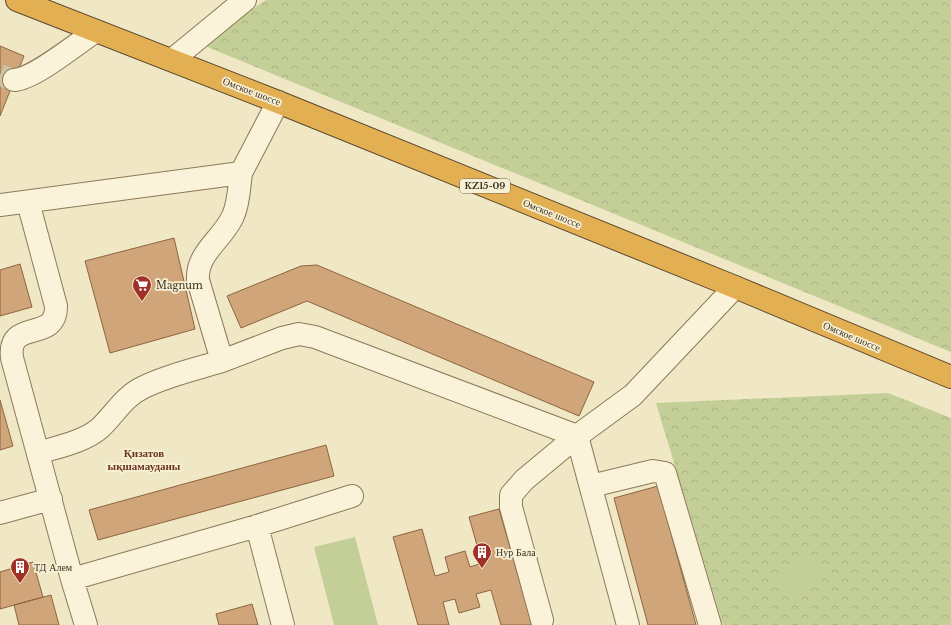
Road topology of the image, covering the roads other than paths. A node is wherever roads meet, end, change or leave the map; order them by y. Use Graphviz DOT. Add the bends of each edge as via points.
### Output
graph roads {
  1 [pos="17,0"];
  2 [pos="244,0"];
  3 [pos="96,31"];
  4 [pos="172,60"];
  5 [pos="14,80"];
  6 [pos="278,102"];
  7 [pos="241,173"];
  8 [pos="28,202"];
  9 [pos="0,205"];
  10 [pos="735,287"];
  11 [pos="222,360"];
  12 [pos="951,377"];
  13 [pos="577,436"];
  14 [pos="38,453"];
  15 [pos="591,486"];
  16 [pos="352,496"];
  17 [pos="50,499"];
  18 [pos="0,513"];
  19 [pos="256,526"];
  20 [pos="72,579"];
  21 [pos="542,620"];
  22 [pos="86,625"];
  23 [pos="283,625"];
  24 [pos="628,625"];
  25 [pos="710,625"];
  1 -- 3 [label="highway, Омское шоссе / KZ15-09"];
  2 -- 4 [label="lane"];
  3 -- 4 [label="highway, Омское шоссе / KZ15-09"];
  3 -- 5 [label="lane" via="34,74 22,80"];
  4 -- 6 [label="highway, Омское шоссе / KZ15-09"];
  6 -- 7 [label="lane"];
  6 -- 10 [label="highway, Омское шоссе / KZ15-09"];
  7 -- 8 [label="lane"];
  7 -- 11 [label="lane" via="233,217 204,256 197,272"];
  8 -- 9 [label="lane"];
  8 -- 14 [label="lane" via="56,306 54,320 16,338 10,348"];
  10 -- 12 [label="highway, Омское шоссе / KZ15-09"];
  10 -- 13 [label="lane" via="633,395"];
  11 -- 13 [label="lane" via="282,338 299,334 315,337"];
  11 -- 14 [label="lane" via="143,387 130,395 99,429 86,437"];
  13 -- 15 [label="lane"];
  13 -- 21 [label="lane" via="524,480 511,495 511,507"];
  14 -- 17 [label="lane"];
  15 -- 24 [label="lane"];
  15 -- 25 [label="lane" via="652,471 665,473"];
  16 -- 19 [label="lane"];
  17 -- 18 [label="lane"];
  17 -- 20 [label="lane"];
  19 -- 20 [label="lane"];
  19 -- 23 [label="lane"];
  20 -- 22 [label="lane"];
}
